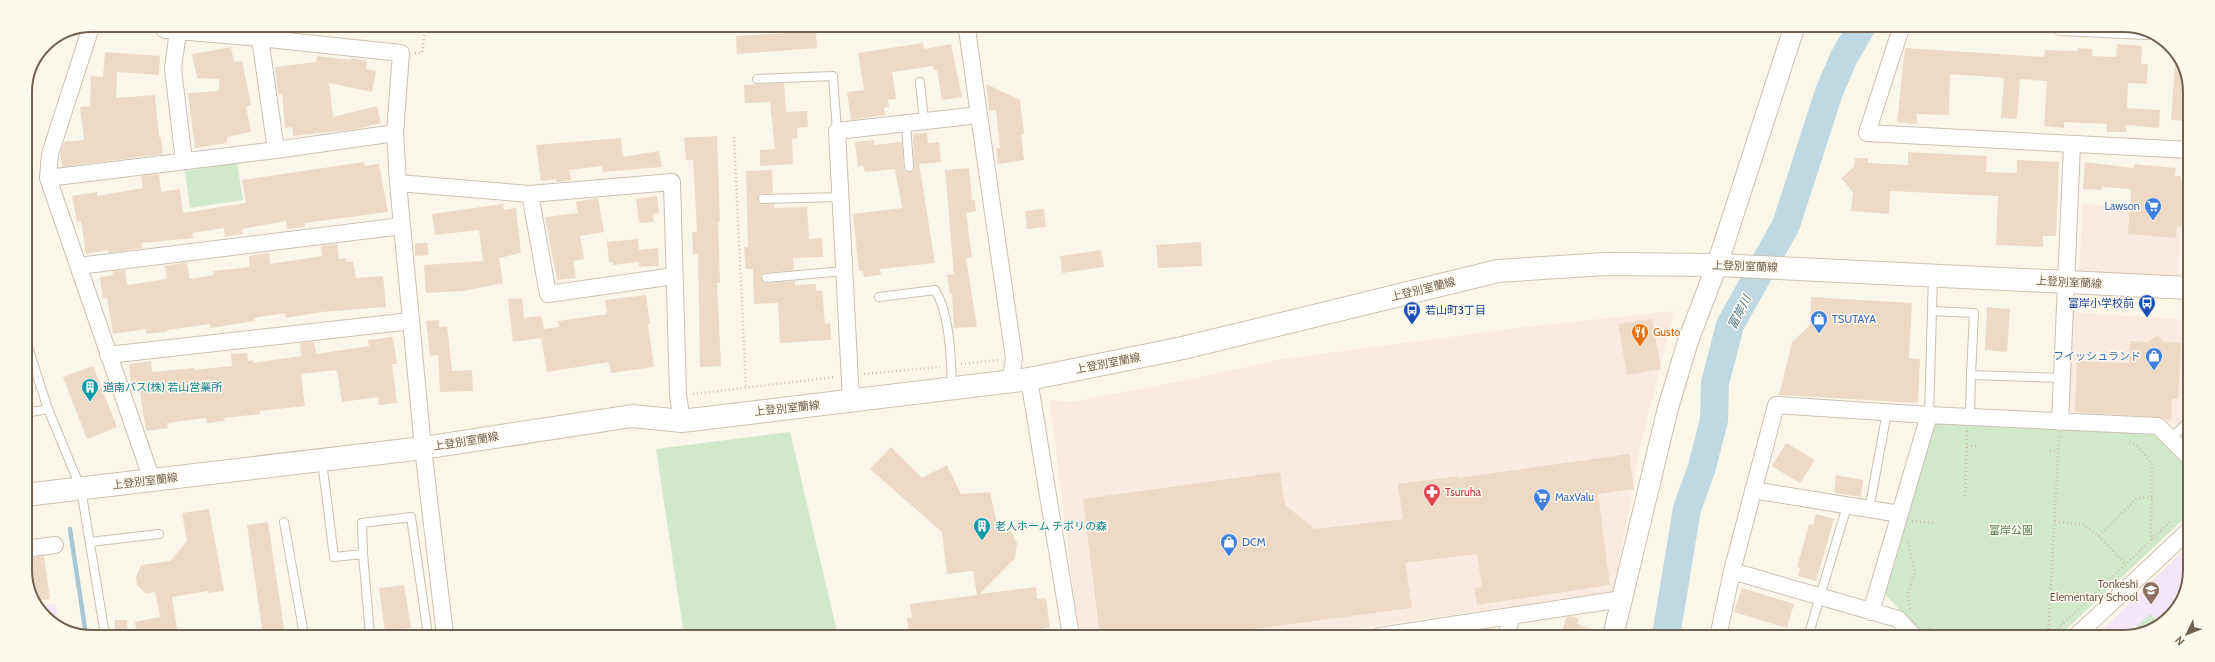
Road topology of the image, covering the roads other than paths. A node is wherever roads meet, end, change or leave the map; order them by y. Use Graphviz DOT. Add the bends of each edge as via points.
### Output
graph roads {
  1 [pos="89,32"];
  2 [pos="171,32"];
  3 [pos="192,32"];
  4 [pos="967,32"];
  5 [pos="1793,32"];
  6 [pos="1900,32"];
  7 [pos="253,35"];
  8 [pos="757,79"];
  9 [pos="920,82"];
  10 [pos="979,115"];
  11 [pos="924,122"];
  12 [pos="906,124"];
  13 [pos="837,132"];
  14 [pos="395,133"];
  15 [pos="2072,145"];
  16 [pos="276,150"];
  17 [pos="2183,150"];
  18 [pos="184,161"];
  19 [pos="909,167"];
  20 [pos="48,178"];
  21 [pos="398,183"];
  22 [pos="530,194"];
  23 [pos="840,197"];
  24 [pos="763,199"];
  25 [pos="402,226"];
  26 [pos="1727,265"];
  27 [pos="78,266"];
  28 [pos="844,271"];
  29 [pos="1933,275"];
  30 [pos="674,276"];
  31 [pos="766,278"];
  32 [pos="2067,282"];
  33 [pos="2183,288"];
  34 [pos="879,297"];
  35 [pos="1932,311"];
  36 [pos="411,321"];
  37 [pos="108,355"];
  38 [pos="32,360"];
  39 [pos="1971,375"];
  40 [pos="2062,378"];
  41 [pos="1020,380"];
  42 [pos="952,390"];
  43 [pos="851,401"];
  44 [pos="48,409"];
  45 [pos="32,412"];
  46 [pos="1887,412"];
  47 [pos="1929,415"];
  48 [pos="682,421"];
  49 [pos="1971,426"];
  50 [pos="2183,426"];
  51 [pos="2059,431"];
  52 [pos="2170,438"];
  53 [pos="423,448"];
  54 [pos="2183,451"];
  55 [pos="322,460"];
  56 [pos="152,480"];
  57 [pos="81,489"];
  58 [pos="1754,490"];
  59 [pos="32,494"];
  60 [pos="1847,506"];
  61 [pos="1869,510"];
  62 [pos="1908,519"];
  63 [pos="284,522"];
  64 [pos="159,534"];
  65 [pos="2183,536"];
  66 [pos="90,542"];
  67 [pos="55,545"];
  68 [pos="32,548"];
  69 [pos="363,554"];
  70 [pos="1732,571"];
  71 [pos="1820,597"];
  72 [pos="1622,599"];
  73 [pos="1871,612"];
  74 [pos="1512,616"];
  75 [pos="104,630"];
  76 [pos="303,630"];
  77 [pos="370,630"];
  78 [pos="427,630"];
  79 [pos="444,630"];
  80 [pos="1070,630"];
  81 [pos="1420,630"];
  82 [pos="1508,630"];
  83 [pos="1614,630"];
  84 [pos="1720,630"];
  85 [pos="1810,630"];
  86 [pos="1918,630"];
  87 [pos="2082,630"];
  1 -- 20 [label="street" via="50,154"];
  2 -- 18 [label="street"];
  3 -- 7 [label="street"];
  4 -- 10 [label="street"];
  5 -- 26 [label="street"];
  6 -- 15 [label="street" via="1867,133"];
  7 -- 14 [label="street" via="401,53"];
  7 -- 16 [label="street"];
  8 -- 13 [label="lane" via="833,76"];
  9 -- 11 [label="lane"];
  10 -- 11 [label="street"];
  10 -- 41 [label="street" via="1014,358"];
  11 -- 12 [label="street"];
  12 -- 13 [label="street"];
  12 -- 19 [label="lane"];
  13 -- 23 [label="street"];
  14 -- 16 [label="street"];
  14 -- 21 [label="street"];
  15 -- 17 [label="street"];
  15 -- 32 [label="street"];
  16 -- 18 [label="street"];
  18 -- 20 [label="street"];
  20 -- 27 [label="street"];
  21 -- 22 [label="street"];
  21 -- 25 [label="street"];
  22 -- 30 [label="street" via="548,294"];
  22 -- 30 [label="street" via="672,182"];
  23 -- 24 [label="lane"];
  23 -- 28 [label="street"];
  25 -- 27 [label="street"];
  25 -- 36 [label="street"];
  26 -- 29 [label="main road, 上登別室蘭線"];
  26 -- 41 [label="main road, 上登別室蘭線" via="1605,264 1498,271 1183,348"];
  26 -- 72 [label="street" via="1688,341 1668,408"];
  27 -- 37 [label="street"];
  28 -- 31 [label="lane"];
  28 -- 43 [label="street"];
  29 -- 32 [label="main road, 上登別室蘭線"];
  29 -- 35 [label="lane"];
  30 -- 48 [label="street" via="678,395"];
  32 -- 33 [label="main road, 上登別室蘭線"];
  32 -- 40 [label="street"];
  34 -- 42 [label="lane" via="935,290 942,302"];
  35 -- 39 [label="lane" via="1974,313"];
  35 -- 47 [label="lane"];
  36 -- 37 [label="street"];
  36 -- 53 [label="street"];
  37 -- 56 [label="street"];
  38 -- 44 [label="lane"];
  39 -- 40 [label="lane"];
  39 -- 49 [label="lane"];
  40 -- 51 [label="street"];
  41 -- 42 [label="main road, 上登別室蘭線"];
  41 -- 80 [label="street"];
  42 -- 43 [label="main road, 上登別室蘭線"];
  43 -- 48 [label="main road, 上登別室蘭線"];
  44 -- 45 [label="lane"];
  44 -- 57 [label="lane"];
  46 -- 47 [label="street"];
  46 -- 58 [label="street" via="1776,405"];
  46 -- 61 [label="lane"];
  47 -- 49 [label="street"];
  47 -- 62 [label="street"];
  48 -- 53 [label="main road, 上登別室蘭線" via="632,416"];
  49 -- 51 [label="street"];
  50 -- 52 [label="lane"];
  51 -- 52 [label="street" via="2158,426"];
  52 -- 54 [label="street"];
  53 -- 55 [label="main road, 上登別室蘭線"];
  53 -- 79 [label="street"];
  55 -- 56 [label="main road, 上登別室蘭線"];
  55 -- 69 [label="lane" via="334,557"];
  56 -- 57 [label="main road, 上登別室蘭線"];
  57 -- 59 [label="main road, 上登別室蘭線"];
  57 -- 66 [label="lane"];
  58 -- 60 [label="street"];
  58 -- 70 [label="street"];
  60 -- 61 [label="street"];
  60 -- 71 [label="lane"];
  61 -- 62 [label="street"];
  62 -- 73 [label="street"];
  63 -- 76 [label="lane"];
  64 -- 66 [label="lane"];
  65 -- 87 [label="street"];
  66 -- 75 [label="lane"];
  67 -- 68 [label="street"];
  69 -- 77 [label="lane"];
  69 -- 78 [label="lane" via="362,523 411,517"];
  70 -- 71 [label="street"];
  70 -- 84 [label="street"];
  71 -- 73 [label="street"];
  71 -- 85 [label="lane"];
  72 -- 74 [label="street"];
  72 -- 83 [label="street"];
  73 -- 86 [label="street" via="1898,619"];
  74 -- 81 [label="street"];
  74 -- 82 [label="street"];
}
